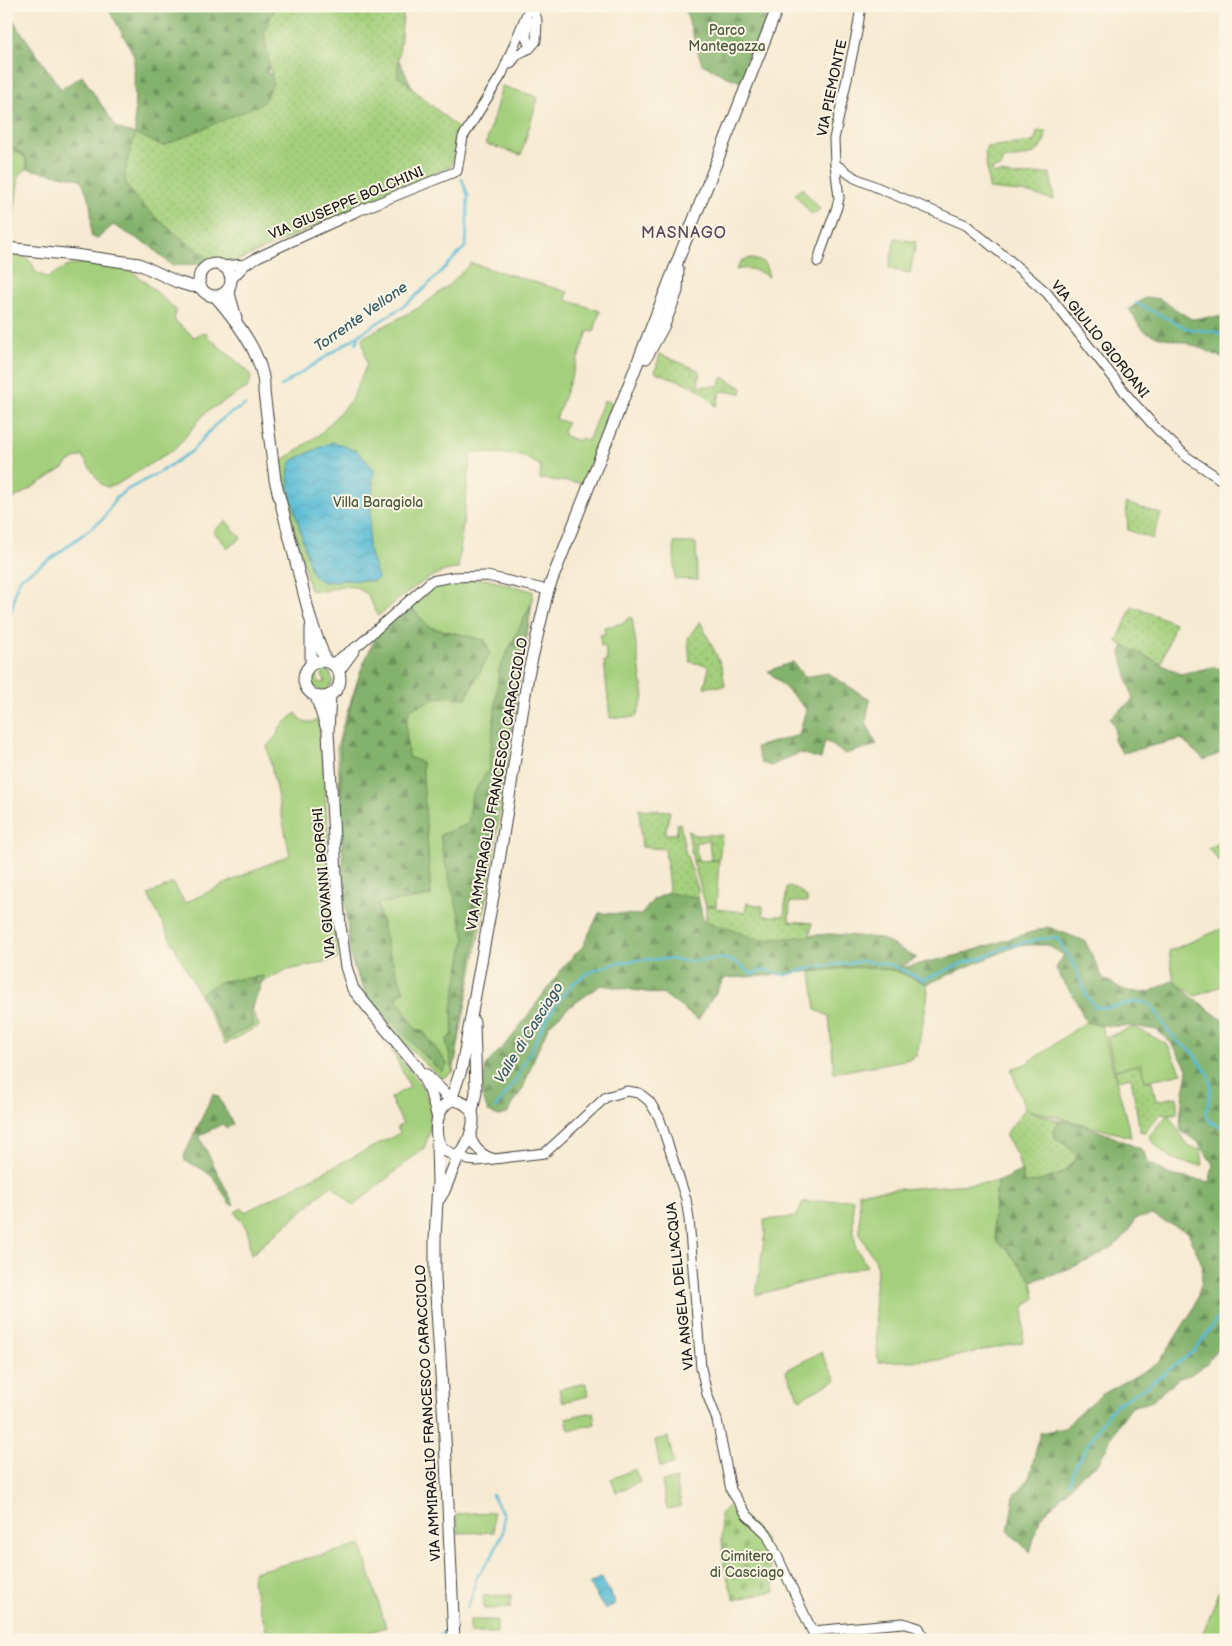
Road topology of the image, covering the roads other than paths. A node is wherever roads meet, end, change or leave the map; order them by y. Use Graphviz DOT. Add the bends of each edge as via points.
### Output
graph roads {
  1 [pos="532,6"];
  2 [pos="778,6"];
  3 [pos="861,6"];
  4 [pos="502,74"];
  5 [pos="847,159"];
  6 [pos="835,164"];
  7 [pos="846,171"];
  8 [pos="836,178"];
  9 [pos="866,182"];
  10 [pos="12,248"];
  11 [pos="818,262"];
  12 [pos="246,264"];
  13 [pos="221,266"];
  14 [pos="200,282"];
  15 [pos="229,285"];
  16 [pos="215,296"];
  17 [pos="237,322"];
  18 [pos="1226,484"];
  19 [pos="548,590"];
  20 [pos="311,621"];
  21 [pos="311,665"];
  22 [pos="332,666"];
  23 [pos="330,695"];
  24 [pos="316,696"];
  25 [pos="328,732"];
  26 [pos="473,1008"];
  27 [pos="418,1068"];
  28 [pos="447,1095"];
  29 [pos="472,1112"];
  30 [pos="438,1118"];
  31 [pos="470,1135"];
  32 [pos="437,1142"];
  33 [pos="463,1157"];
  34 [pos="492,1158"];
  35 [pos="438,1201"];
  36 [pos="454,1640"];
  37 [pos="924,1640"];
  1 -- 4 [label="street"];
  1 -- 4 [label="street" via="537,20 534,43 518,54"];
  2 -- 19 [label="main road, VIA AMMIRAGLIO FRANCESCO CARACCIOLO"];
  3 -- 6 [label="street, VIA PIEMONTE" via="836,123"];
  4 -- 12 [label="street, VIA GIUSEPPE BOLCHINI" via="463,137 457,171 358,211"];
  5 -- 7 [label="street"];
  6 -- 7 [label="street, VIA GIULIO GIORDANI"];
  6 -- 8 [label="street, VIA PIEMONTE"];
  7 -- 9 [label="street, VIA GIULIO GIORDANI"];
  8 -- 9 [label="street, VIA GIULIO GIORDANI" via="843,176"];
  8 -- 11 [label="street, VIA PIEMONTE" via="838,208"];
  9 -- 18 [label="street, VIA GIULIO GIORDANI" via="966,225 1048,293 1157,429 1187,457"];
  10 -- 14 [label="main road" via="139,264 177,282"];
  12 -- 13 [label="street"];
  12 -- 15 [label="street"];
  13 -- 14 [label="main road" via="216,264 203,270"];
  13 -- 15 [label="main road" via="228,272"];
  14 -- 16 [label="main road" via="206,294"];
  15 -- 16 [label="main road" via="224,293"];
  15 -- 17 [label="main road"];
  16 -- 17 [label="main road"];
  17 -- 20 [label="main road" via="258,362 264,382 274,474"];
  19 -- 22 [label="street" via="487,576 431,581"];
  19 -- 26 [label="main road, VIA AMMIRAGLIO FRANCESCO CARACCIOLO" via="528,675"];
  20 -- 21 [label="main road"];
  20 -- 22 [label="main road"];
  21 -- 22 [label="main road" via="315,662"];
  21 -- 24 [label="main road" via="304,680 308,690"];
  22 -- 23 [label="main road" via="340,683"];
  23 -- 24 [label="main road"];
  23 -- 25 [label="main road, VIA GIOVANNI BORGHI"];
  24 -- 25 [label="main road, VIA GIOVANNI BORGHI"];
  25 -- 27 [label="main road, VIA GIOVANNI BORGHI" via="340,926 350,981 353,989"];
  26 -- 28 [label="main road, VIA AMMIRAGLIO FRANCESCO CARACCIOLO" via="461,1070 457,1083"];
  26 -- 29 [label="main road, VIA AMMIRAGLIO FRANCESCO CARACCIOLO" via="476,1092"];
  27 -- 28 [label="main road, VIA GIOVANNI BORGHI"];
  27 -- 30 [label="main road, VIA GIOVANNI BORGHI" via="434,1100"];
  28 -- 29 [label="main road, VIA GIOVANNI BORGHI" via="464,1103"];
  28 -- 30 [label="main road, VIA AMMIRAGLIO FRANCESCO CARACCIOLO"];
  29 -- 31 [label="main road, VIA AMMIRAGLIO FRANCESCO CARACCIOLO"];
  30 -- 32 [label="main road, VIA AMMIRAGLIO FRANCESCO CARACCIOLO"];
  31 -- 33 [label="main road, VIA AMMIRAGLIO FRANCESCO CARACCIOLO"];
  31 -- 34 [label="street" via="477,1150"];
  32 -- 33 [label="main road" via="446,1152"];
  32 -- 35 [label="main road, VIA AMMIRAGLIO FRANCESCO CARACCIOLO"];
  33 -- 34 [label="street, VIA ANGELA DELL'ACQUA" via="478,1161"];
  33 -- 35 [label="main road, VIA AMMIRAGLIO FRANCESCO CARACCIOLO"];
  34 -- 37 [label="street, VIA ANGELA DELL'ACQUA" via="545,1153 606,1097 616,1093 639,1094 649,1102 658,1117 686,1199 700,1368 717,1420 731,1490 748,1515 768,1534 812,1631 903,1623 919,1628"];
  35 -- 36 [label="main road, VIA AMMIRAGLIO FRANCESCO CARACCIOLO" via="435,1278"];
}
